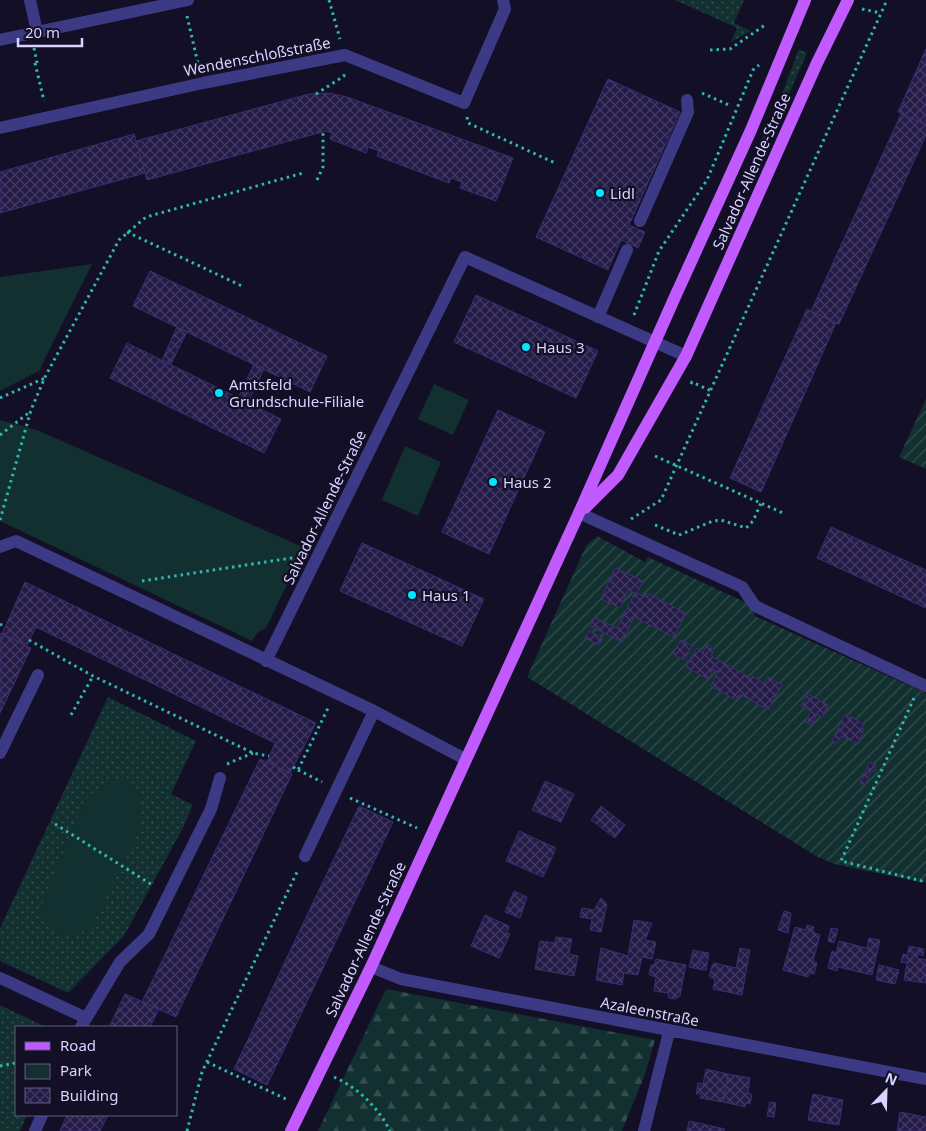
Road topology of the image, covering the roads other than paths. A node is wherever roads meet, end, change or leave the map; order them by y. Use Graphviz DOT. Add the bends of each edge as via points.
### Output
graph roads {
  1 [pos="30,0"];
  2 [pos="186,0"];
  3 [pos="503,0"];
  4 [pos="805,0"];
  5 [pos="848,0"];
  6 [pos="37,32"];
  7 [pos="0,40"];
  8 [pos="688,100"];
  9 [pos="0,128"];
  10 [pos="640,221"];
  11 [pos="628,250"];
  12 [pos="598,317"];
  13 [pos="655,342"];
  14 [pos="686,356"];
  15 [pos="579,513"];
  16 [pos="0,547"];
  17 [pos="266,661"];
  18 [pos="38,674"];
  19 [pos="923,685"];
  20 [pos="374,711"];
  21 [pos="0,753"];
  22 [pos="465,759"];
  23 [pos="220,778"];
  24 [pos="305,856"];
  25 [pos="371,967"];
  26 [pos="0,978"];
  27 [pos="84,1023"];
  28 [pos="669,1032"];
  29 [pos="926,1079"];
  30 [pos="42,1116"];
  31 [pos="35,1131"];
  32 [pos="291,1131"];
  33 [pos="644,1131"];
  1 -- 6 [label="street"];
  2 -- 6 [label="street"];
  3 -- 9 [label="street, Wendenschloßstraße" via="505,9 464,103 345,55"];
  4 -- 13 [label="main road, Salvador-Allende-Straße" via="755,122"];
  5 -- 14 [label="main road, Salvador-Allende-Straße"];
  6 -- 7 [label="street"];
  8 -- 10 [label="street" via="688,112"];
  11 -- 12 [label="street"];
  12 -- 13 [label="street, Salvador-Allende-Straße"];
  12 -- 17 [label="street, Salvador-Allende-Straße" via="465,258"];
  13 -- 14 [label="street, Salvador-Allende-Straße"];
  13 -- 15 [label="main road, Salvador-Allende-Straße"];
  14 -- 15 [label="main road, Salvador-Allende-Straße" via="618,475"];
  15 -- 19 [label="street" via="742,588 755,606"];
  15 -- 22 [label="main road, Salvador-Allende-Straße"];
  16 -- 17 [label="street" via="16,541"];
  17 -- 20 [label="street"];
  18 -- 21 [label="street"];
  20 -- 22 [label="street"];
  20 -- 24 [label="street"];
  22 -- 25 [label="main road, Salvador-Allende-Straße"];
  23 -- 27 [label="street" via="211,809 149,934 120,962"];
  25 -- 28 [label="street, Azaleenstraße" via="400,979"];
  25 -- 32 [label="main road, Salvador-Allende-Straße"];
  26 -- 27 [label="street"];
  28 -- 29 [label="street, Azaleenstraße"];
  28 -- 33 [label="street"];
  30 -- 31 [label="street"];
}
